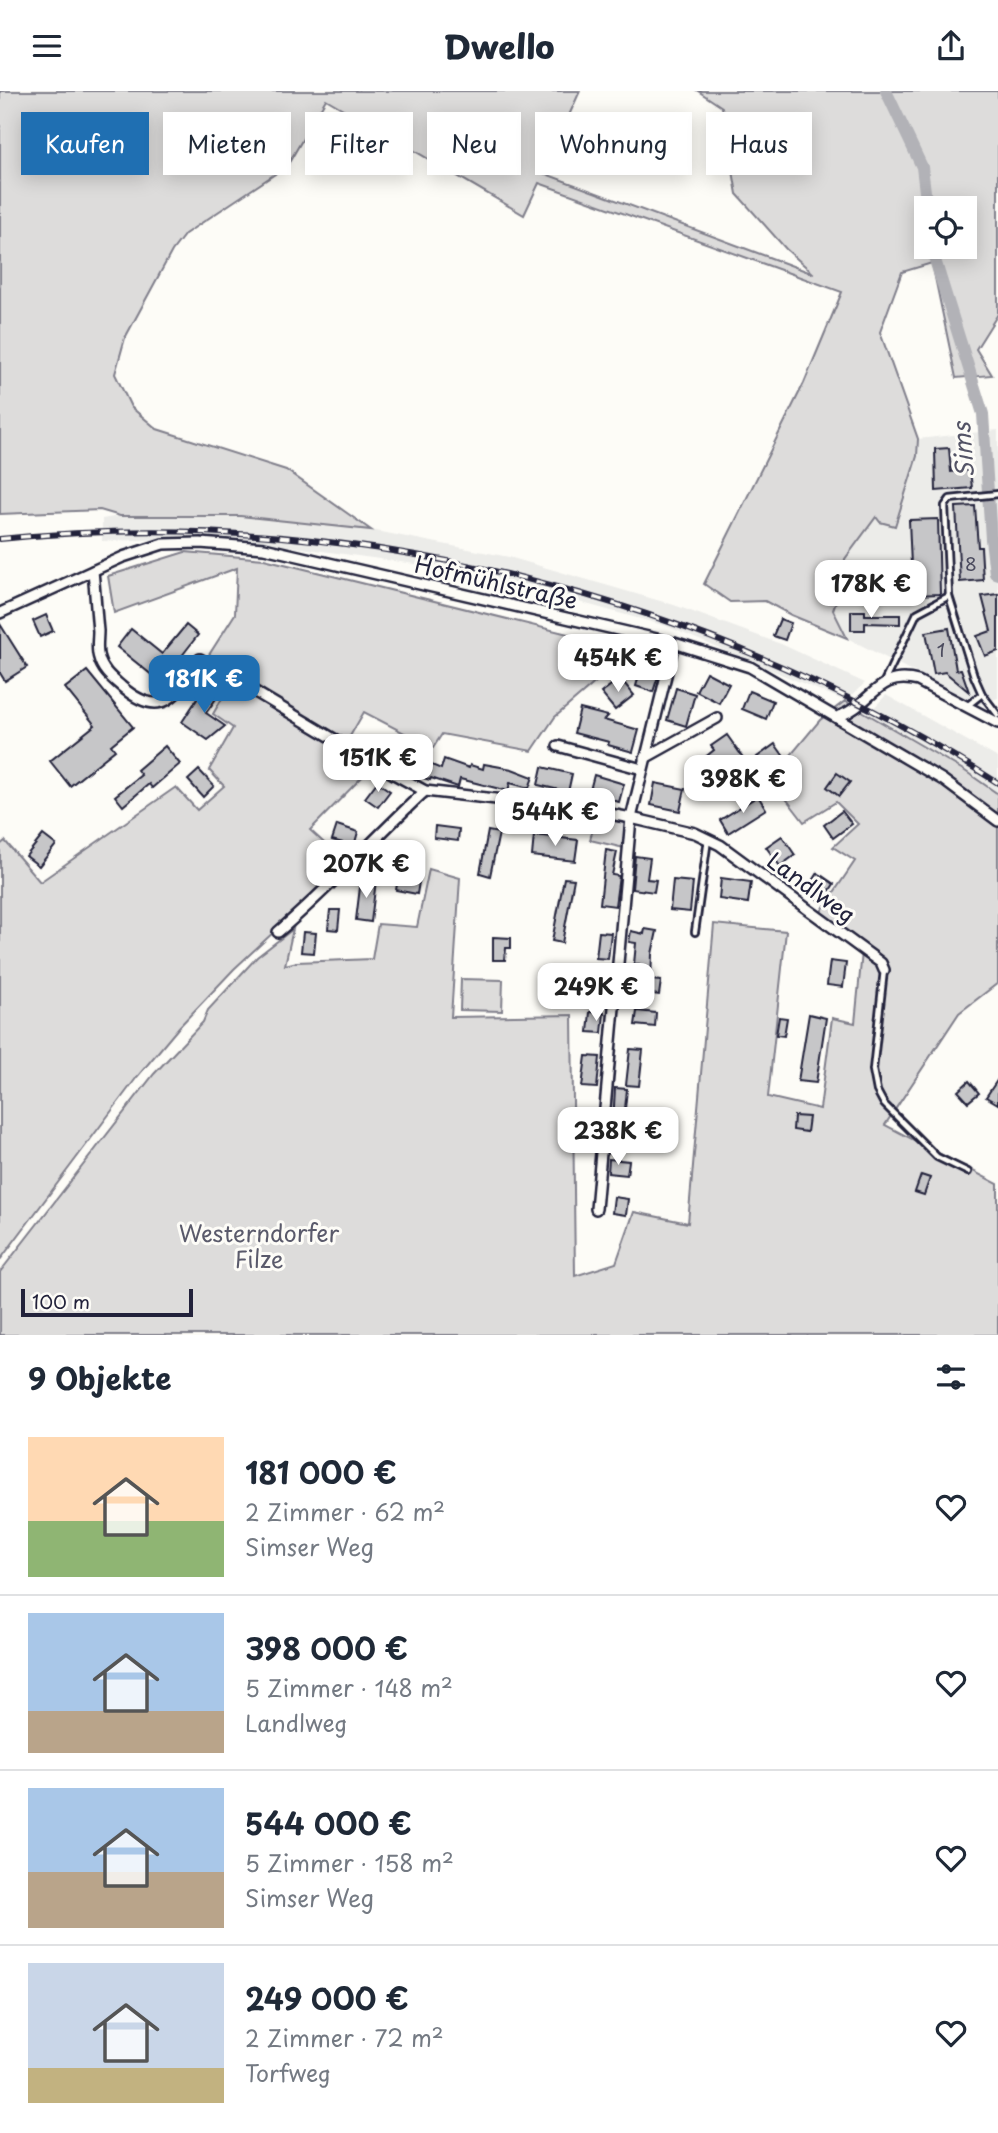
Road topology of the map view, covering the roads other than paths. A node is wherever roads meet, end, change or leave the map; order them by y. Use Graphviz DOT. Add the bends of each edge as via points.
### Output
graph roads {
  1 [pos="998,494"];
  2 [pos="93,571"];
  3 [pos="949,596"];
  4 [pos="0,613"];
  5 [pos="674,643"];
  6 [pos="883,684"];
  7 [pos="982,694"];
  8 [pos="966,707"];
  9 [pos="998,715"];
  10 [pos="717,718"];
  11 [pos="839,719"];
  12 [pos="998,723"];
  13 [pos="558,746"];
  14 [pos="645,758"];
  15 [pos="642,769"];
  16 [pos="425,791"];
  17 [pos="631,818"];
  18 [pos="998,821"];
  19 [pos="708,838"];
  20 [pos="278,932"];
  21 [pos="695,933"];
  22 [pos="884,970"];
  23 [pos="968,1172"];
  24 [pos="596,1209"];
  1 -- 3 [label="lane" via="950,499 945,506"];
  2 -- 4 [label="street, Hofmühlstraße"];
  2 -- 5 [label="street, Hofmühlstraße" via="163,544 264,548"];
  2 -- 16 [label="street" via="99,658 106,673 136,698 151,704 172,699 200,659"];
  3 -- 6 [label="lane" via="917,613"];
  3 -- 7 [label="lane"];
  5 -- 11 [label="street, Hofmühlstraße" via="750,667"];
  5 -- 14 [label="street"];
  6 -- 8 [label="street" via="897,679 918,681"];
  6 -- 11 [label="street"];
  7 -- 8 [label="lane"];
  7 -- 9 [label="lane"];
  8 -- 12 [label="street"];
  10 -- 14 [label="street"];
  11 -- 18 [label="street, Hofmühlstraße" via="943,780"];
  13 -- 15 [label="street"];
  14 -- 15 [label="street"];
  15 -- 17 [label="street"];
  16 -- 17 [label="street, Landlweg"];
  16 -- 20 [label="street"];
  17 -- 19 [label="street, Landlweg"];
  17 -- 24 [label="street"];
  19 -- 21 [label="lane"];
  19 -- 22 [label="street, Landlweg" via="881,963"];
  22 -- 23 [label="lane" via="873,1060 877,1091 884,1104 937,1157"];
}
